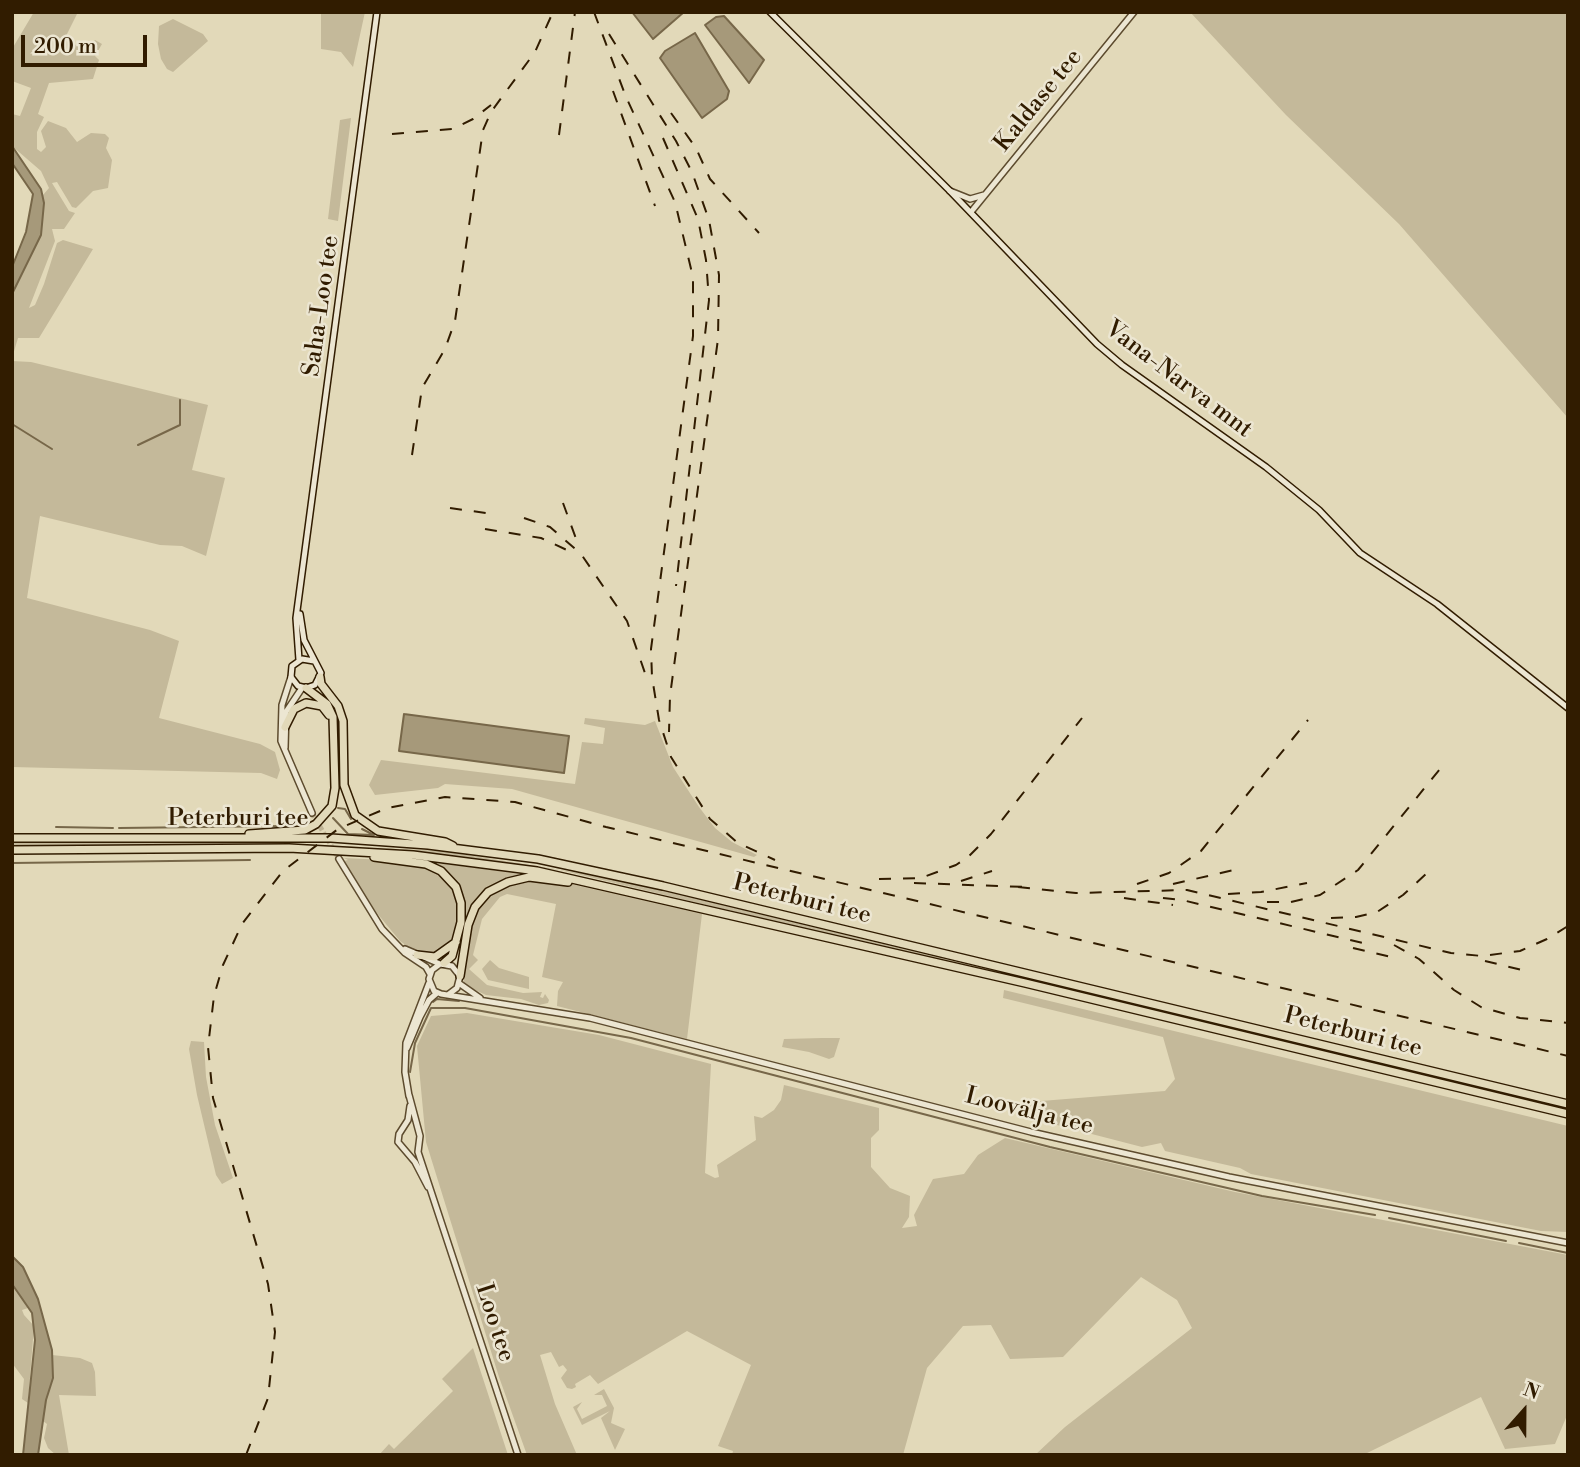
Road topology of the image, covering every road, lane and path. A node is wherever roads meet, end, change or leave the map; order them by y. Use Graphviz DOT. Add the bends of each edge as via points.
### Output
graph roads {
  1 [pos="377,12"];
  2 [pos="770,12"];
  3 [pos="1134,12"];
  4 [pos="950,191"];
  5 [pos="986,194"];
  6 [pos="971,212"];
  7 [pos="299,604"];
  8 [pos="299,660"];
  9 [pos="314,661"];
  10 [pos="291,677"];
  11 [pos="320,677"];
  12 [pos="304,688"];
  13 [pos="1568,708"];
  14 [pos="335,724"];
  15 [pos="285,727"];
  16 [pos="285,751"];
  17 [pos="312,813"];
  18 [pos="12,838"];
  19 [pos="228,838"];
  20 [pos="457,848"];
  21 [pos="12,850"];
  22 [pos="361,852"];
  23 [pos="339,859"];
  24 [pos="617,887"];
  25 [pos="456,941"];
  26 [pos="399,946"];
  27 [pos="417,955"];
  28 [pos="442,964"];
  29 [pos="430,974"];
  30 [pos="460,980"];
  31 [pos="429,983"];
  32 [pos="437,993"];
  33 [pos="449,994"];
  34 [pos="486,1000"];
  35 [pos="405,1051"];
  36 [pos="409,1095"];
  37 [pos="1568,1104"];
  38 [pos="1568,1114"];
  39 [pos="405,1128"];
  40 [pos="419,1134"];
  41 [pos="417,1147"];
  42 [pos="404,1149"];
  43 [pos="436,1203"];
  44 [pos="1568,1243"];
  45 [pos="518,1455"];
  1 -- 7 [label="street, Saha-Loo tee"];
  2 -- 4 [label="street, Vana-Narva mnt"];
  3 -- 5 [label="street, Kaldase tee"];
  4 -- 5 [label="street" via="970,199"];
  4 -- 6 [label="street, Vana-Narva mnt"];
  5 -- 6 [label="street, Kaldase tee"];
  6 -- 13 [label="street, Vana-Narva mnt" via="1122,365 1266,467 1319,510 1360,553 1437,604"];
  7 -- 8 [label="street, Saha-Loo tee"];
  7 -- 9 [label="street, Saha-Loo tee" via="302,635"];
  8 -- 9 [label="street"];
  8 -- 10 [label="street" via="292,666"];
  9 -- 11 [label="street"];
  10 -- 12 [label="street"];
  10 -- 16 [label="street" via="280,716"];
  11 -- 12 [label="street" via="315,685"];
  11 -- 20 [label="highway" via="343,721 344,790 355,815 385,833"];
  12 -- 14 [label="highway" via="327,704"];
  12 -- 15 [label="street" via="289,704"];
  14 -- 15 [label="highway" via="322,706 306,703 294,709"];
  14 -- 19 [label="highway" via="334,796 326,815 305,830"];
  15 -- 16 [label="street"];
  16 -- 17 [label="street"];
  18 -- 19 [label="highway, Peterburi tee"];
  19 -- 20 [label="highway, Peterburi tee" via="331,838"];
  20 -- 37 [label="highway, Peterburi tee" via="538,859 663,886"];
  21 -- 22 [label="highway, Peterburi tee" via="289,848"];
  22 -- 24 [label="highway, Peterburi tee" via="473,861"];
  22 -- 25 [label="highway" via="426,864 450,879 462,911"];
  23 -- 26 [label="street" via="374,917"];
  24 -- 30 [label="highway" via="529,877 496,886 471,917"];
  24 -- 38 [label="highway, Peterburi tee"];
  25 -- 27 [label="highway" via="435,957"];
  25 -- 28 [label="highway" via="452,956"];
  26 -- 27 [label="street"];
  26 -- 29 [label="street"];
  27 -- 28 [label="street"];
  28 -- 29 [label="street"];
  28 -- 30 [label="street" via="453,966"];
  29 -- 31 [label="street"];
  30 -- 33 [label="street"];
  30 -- 34 [label="street, Loovälja tee" via="467,992"];
  31 -- 32 [label="street"];
  31 -- 35 [label="street, Loo tee" via="411,1023"];
  32 -- 33 [label="street"];
  32 -- 35 [label="street, Loo tee" via="429,1000"];
  33 -- 34 [label="street, Loovälja tee"];
  34 -- 44 [label="street, Loovälja tee" via="626,1026 1175,1165"];
  35 -- 36 [label="street, Loo tee"];
  36 -- 39 [label="street, Loo tee"];
  36 -- 40 [label="street, Loo tee"];
  39 -- 40 [label="street"];
  39 -- 42 [label="street, Loo tee" via="398,1139"];
  40 -- 41 [label="street, Loo tee"];
  41 -- 42 [label="street"];
  41 -- 43 [label="street, Loo tee"];
  42 -- 43 [label="street, Loo tee"];
  43 -- 45 [label="street, Loo tee"];
}
